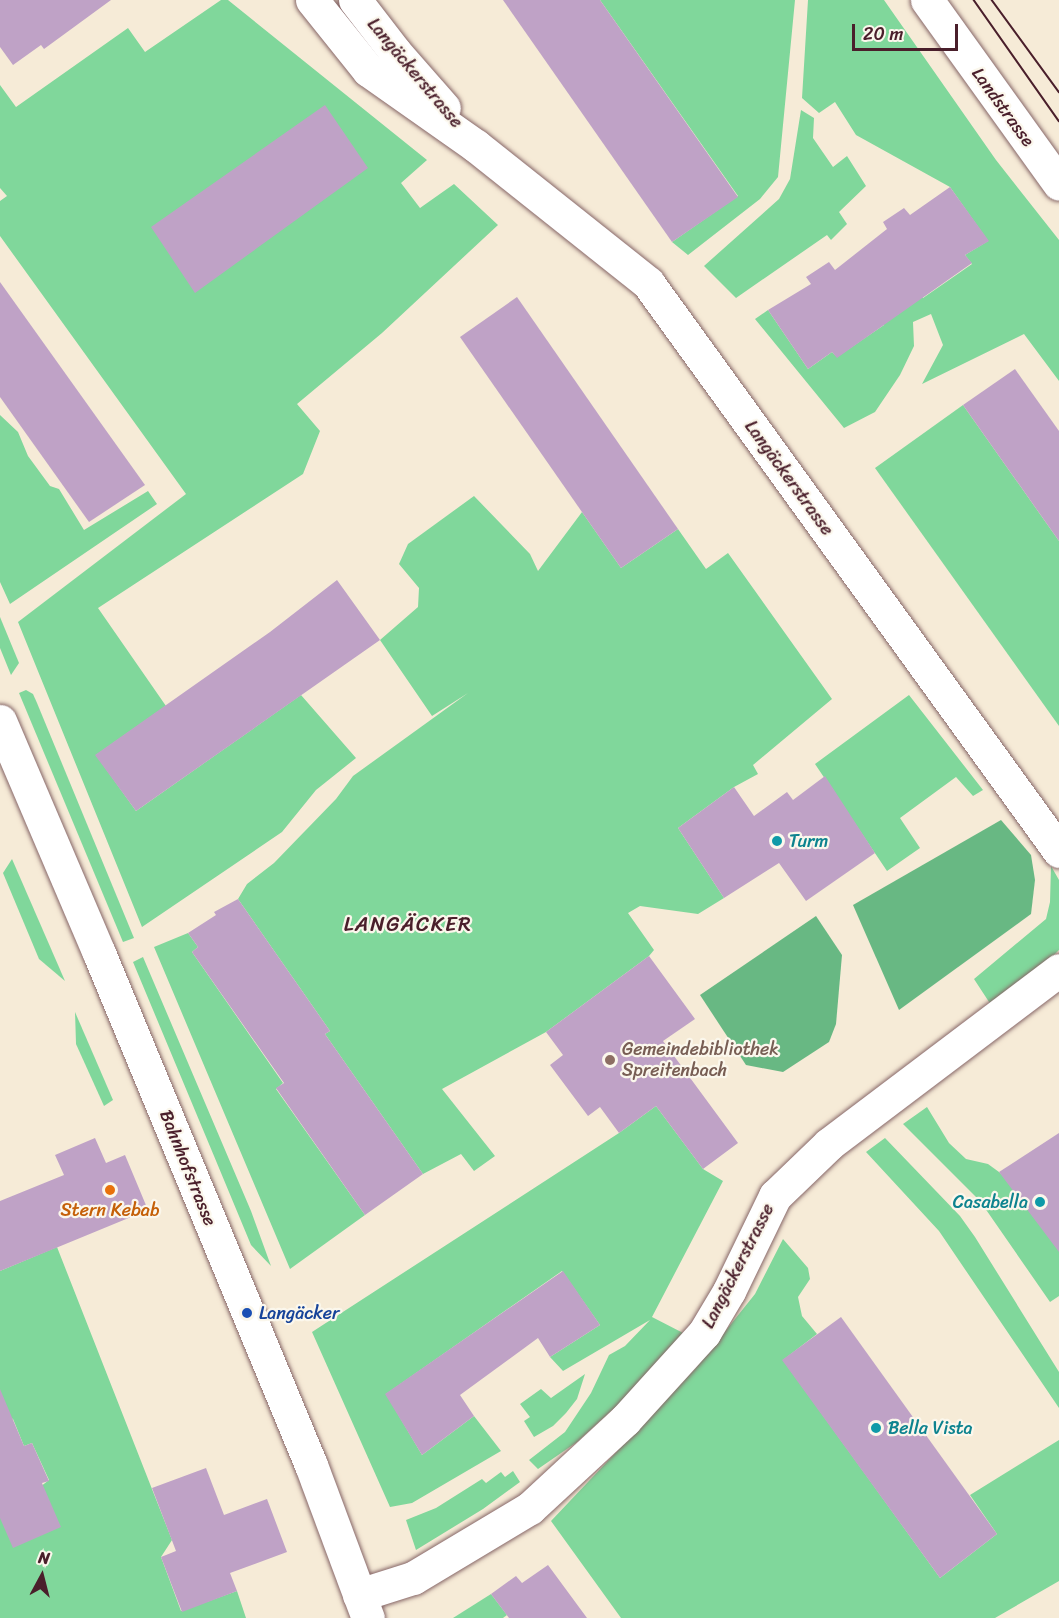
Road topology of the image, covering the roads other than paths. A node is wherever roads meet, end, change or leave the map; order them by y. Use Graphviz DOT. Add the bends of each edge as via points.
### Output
graph roads {
  1 [pos="312,0"];
  2 [pos="355,0"];
  3 [pos="927,0"];
  4 [pos="476,146"];
  5 [pos="1059,184"];
  6 [pos="0,721"];
  7 [pos="1059,851"];
  8 [pos="1059,970"];
  9 [pos="364,1607"];
  1 -- 4 [label="street, Langäckerstrasse" via="368,70"];
  2 -- 4 [label="street, Langäckerstrasse"];
  3 -- 5 [label="street, Landstrasse"];
  4 -- 7 [label="street, Langäckerstrasse" via="648,283"];
  6 -- 9 [label="street, Bahnhofstrasse" via="206,1211"];
  8 -- 9 [label="street, Langäckerstrasse" via="847,1130 775,1196 729,1292 704,1334 625,1420 530,1508"];
}
